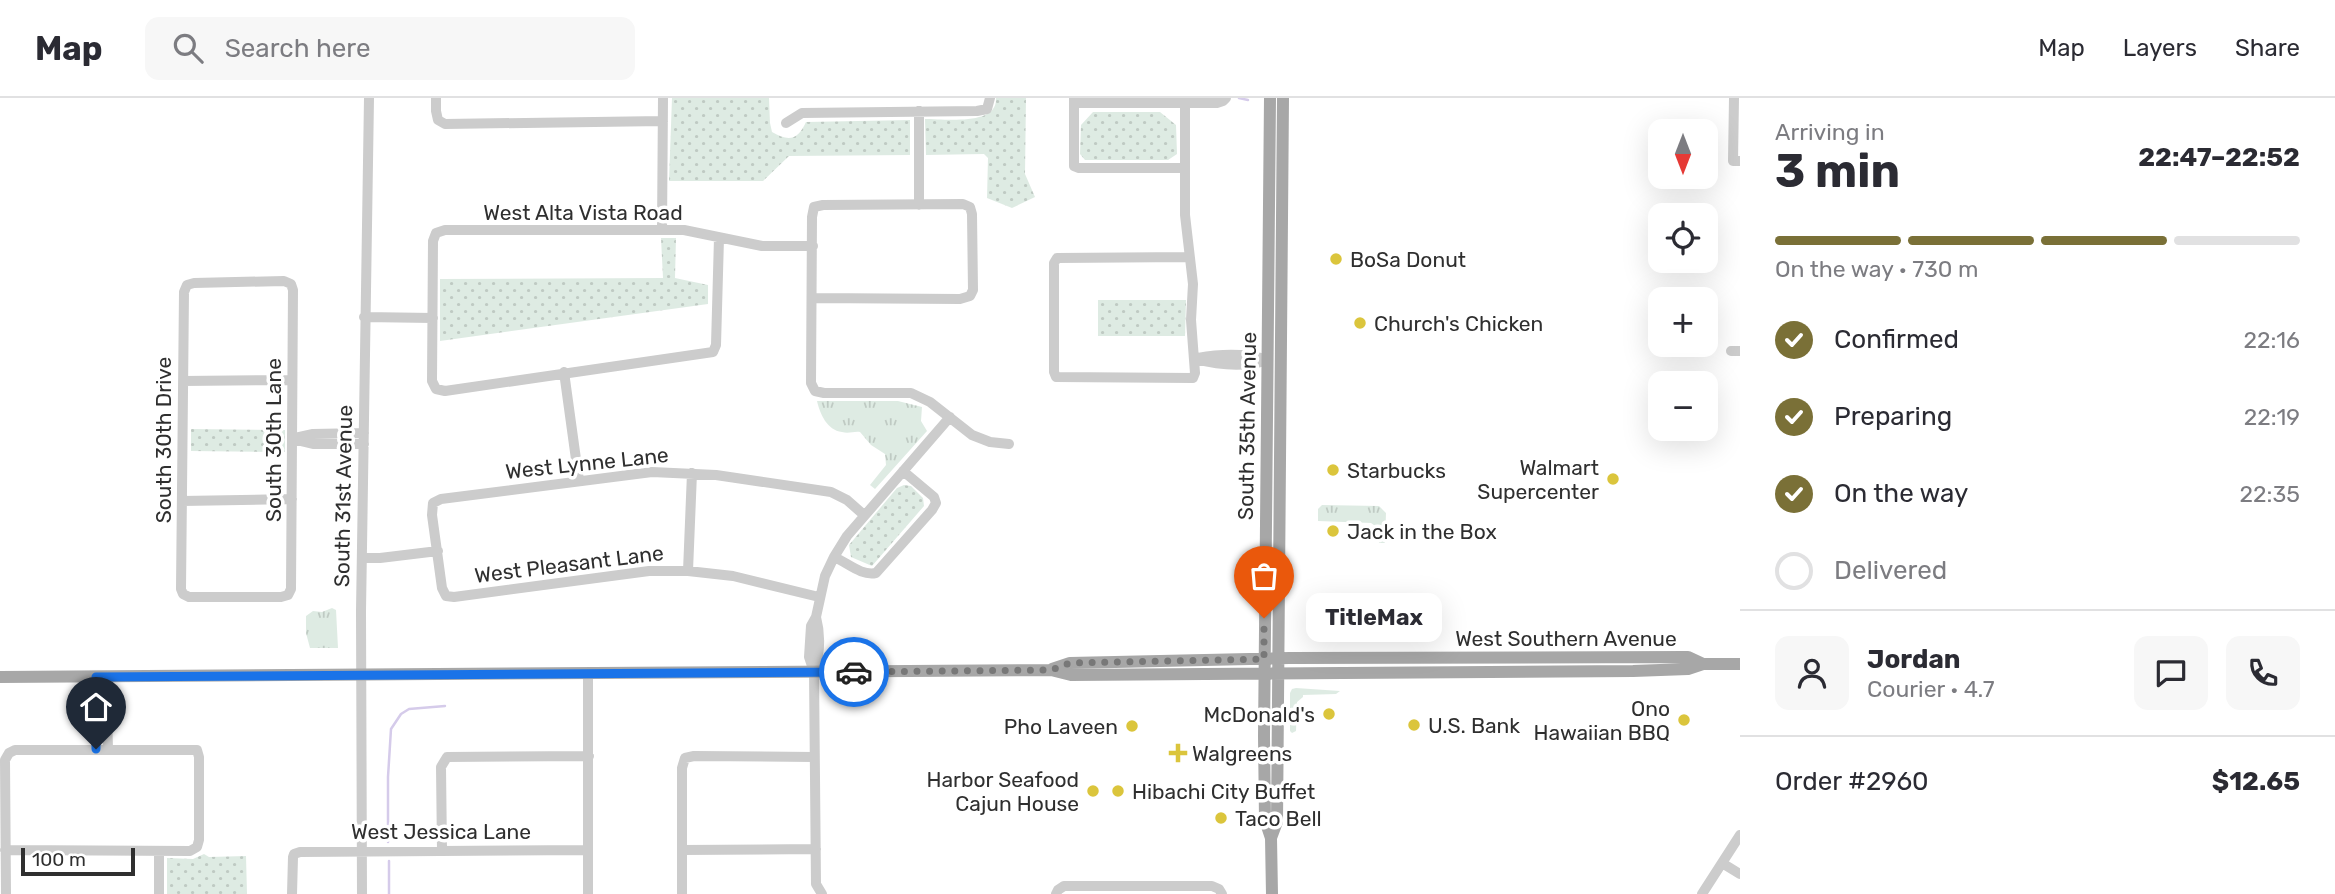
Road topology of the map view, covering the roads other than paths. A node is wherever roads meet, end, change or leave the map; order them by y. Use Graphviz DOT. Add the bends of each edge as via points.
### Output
graph roads {
  1 [pos="369,98"];
  2 [pos="436,98"];
  3 [pos="663,98"];
  4 [pos="1270,98"];
  5 [pos="1283,98"];
  6 [pos="1734,98"];
  7 [pos="1074,100"];
  8 [pos="1224,100"];
  9 [pos="1185,103"];
  10 [pos="988,104"];
  11 [pos="919,111"];
  12 [pos="663,121"];
  13 [pos="786,123"];
  14 [pos="1736,161"];
  15 [pos="1185,168"];
  16 [pos="919,205"];
  17 [pos="662,229"];
  18 [pos="719,238"];
  19 [pos="813,246"];
  20 [pos="1189,257"];
  21 [pos="291,284"];
  22 [pos="812,298"];
  23 [pos="364,317"];
  24 [pos="433,318"];
  25 [pos="1195,359"];
  26 [pos="1268,360"];
  27 [pos="564,372"];
  28 [pos="292,380"];
  29 [pos="183,381"];
  30 [pos="950,417"];
  31 [pos="292,439"];
  32 [pos="364,439"];
  33 [pos="1273,441"];
  34 [pos="1009,444"];
  35 [pos="903,471"];
  36 [pos="692,473"];
  37 [pos="579,481"];
  38 [pos="292,499"];
  39 [pos="182,500"];
  40 [pos="864,515"];
  41 [pos="438,551"];
  42 [pos="834,556"];
  43 [pos="362,558"];
  44 [pos="688,571"];
  45 [pos="183,594"];
  46 [pos="819,597"];
  47 [pos="1740,664"];
  48 [pos="1271,665"];
  49 [pos="814,672"];
  50 [pos="588,674"];
  51 [pos="361,676"];
  52 [pos="0,677"];
  53 [pos="101,677"];
  54 [pos="102,749"];
  55 [pos="589,756"];
  56 [pos="814,757"];
  57 [pos="2,809"];
  58 [pos="1740,835"];
  59 [pos="816,849"];
  60 [pos="5,850"];
  61 [pos="159,850"];
  62 [pos="589,850"];
  63 [pos="682,850"];
  64 [pos="361,851"];
  65 [pos="442,851"];
  66 [pos="1722,863"];
  67 [pos="1740,874"];
  68 [pos="1220,891"];
  69 [pos="1057,892"];
  70 [pos="820,893"];
  71 [pos="6,894"];
  72 [pos="159,894"];
  73 [pos="292,894"];
  74 [pos="362,894"];
  75 [pos="588,894"];
  76 [pos="682,894"];
  77 [pos="1272,894"];
  78 [pos="1702,894"];
  1 -- 23 [label="street, South 31st Avenue"];
  2 -- 12 [label="street" via="438,120 444,124"];
  3 -- 12 [label="street"];
  4 -- 26 [label="main road, South 35th Avenue"];
  5 -- 33 [label="main road, South 35th Avenue"];
  6 -- 14 [label="street"];
  7 -- 9 [label="street"];
  7 -- 15 [label="street" via="1074,166"];
  8 -- 9 [label="street"];
  9 -- 15 [label="street"];
  10 -- 11 [label="street"];
  11 -- 13 [label="street" via="802,113"];
  11 -- 16 [label="street"];
  12 -- 17 [label="street"];
  15 -- 20 [label="street"];
  16 -- 19 [label="street" via="814,207"];
  16 -- 22 [label="street" via="970,207 970,296"];
  17 -- 18 [label="street, West Alta Vista Road"];
  17 -- 24 [label="street, West Alta Vista Road" via="436,233"];
  18 -- 19 [label="street, West Alta Vista Road" via="762,246"];
  18 -- 27 [label="street" via="713,352"];
  19 -- 22 [label="street"];
  20 -- 25 [label="street"];
  20 -- 25 [label="street" via="1057,258 1054,372 1056,377 1193,378"];
  21 -- 28 [label="street, South 30th Lane"];
  21 -- 29 [label="street, South 30th Drive" via="187,285"];
  22 -- 30 [label="street" via="811,383 815,391 911,393"];
  23 -- 24 [label="street"];
  23 -- 32 [label="street, South 31st Avenue"];
  24 -- 27 [label="street" via="432,382 436,389"];
  25 -- 26 [label="street" via="1254,365"];
  26 -- 33 [label="main road, South 35th Avenue"];
  27 -- 37 [label="street"];
  28 -- 29 [label="street"];
  28 -- 31 [label="street, South 30th Lane"];
  29 -- 39 [label="street, South 30th Drive"];
  30 -- 34 [label="street" via="972,435"];
  30 -- 35 [label="street"];
  31 -- 32 [label="street" via="313,444 326,439"];
  31 -- 38 [label="street, South 30th Lane"];
  32 -- 43 [label="street, South 31st Avenue"];
  33 -- 48 [label="main road, South 35th Avenue"];
  35 -- 40 [label="street"];
  35 -- 42 [label="street" via="936,503 872,575"];
  36 -- 37 [label="street, West Lynne Lane" via="652,472"];
  36 -- 40 [label="street, West Lynne Lane" via="831,492"];
  36 -- 44 [label="street"];
  37 -- 41 [label="street, West Lynne Lane" via="441,499 433,503 432,515"];
  38 -- 39 [label="street"];
  38 -- 45 [label="street, South 30th Lane" via="288,595"];
  39 -- 45 [label="street, South 30th Drive"];
  40 -- 42 [label="street"];
  41 -- 43 [label="street"];
  41 -- 44 [label="street, West Pleasant Lane" via="442,588 446,596 454,597 649,571"];
  42 -- 46 [label="street"];
  43 -- 51 [label="street, South 31st Avenue"];
  44 -- 46 [label="street, West Pleasant Lane" via="733,576"];
  46 -- 49 [label="street" via="819,657"];
  47 -- 48 [label="main road, West Southern Avenue" via="1703,664 1688,657"];
  48 -- 49 [label="main road, West Southern Avenue" via="1071,675 1051,670"];
  48 -- 77 [label="main road, South 35th Avenue" via="1277,822 1271,838"];
  49 -- 50 [label="main road, West Southern Avenue"];
  49 -- 56 [label="street"];
  50 -- 51 [label="main road, West Southern Avenue"];
  50 -- 55 [label="street"];
  51 -- 53 [label="main road, West Southern Avenue"];
  51 -- 64 [label="street, South 31st Avenue"];
  52 -- 53 [label="main road, West Southern Avenue"];
  53 -- 54 [label="street"];
  54 -- 57 [label="street" via="9,752"];
  54 -- 61 [label="street" via="197,750 197,847"];
  55 -- 62 [label="street"];
  55 -- 65 [label="street" via="451,756 443,760"];
  56 -- 59 [label="street"];
  56 -- 63 [label="street" via="685,758"];
  57 -- 60 [label="street"];
  58 -- 66 [label="street"];
  59 -- 63 [label="street"];
  59 -- 70 [label="street"];
  60 -- 61 [label="street"];
  60 -- 71 [label="street"];
  61 -- 72 [label="street"];
  62 -- 65 [label="street, West Jessica Lane"];
  62 -- 75 [label="street"];
  63 -- 76 [label="street"];
  64 -- 65 [label="street, West Jessica Lane"];
  64 -- 73 [label="street, West Jessica Lane" via="294,854"];
  64 -- 74 [label="street, South 31st Avenue"];
  66 -- 67 [label="street"];
  66 -- 78 [label="street"];
  68 -- 69 [label="street" via="1212,887 1064,886"];
}
